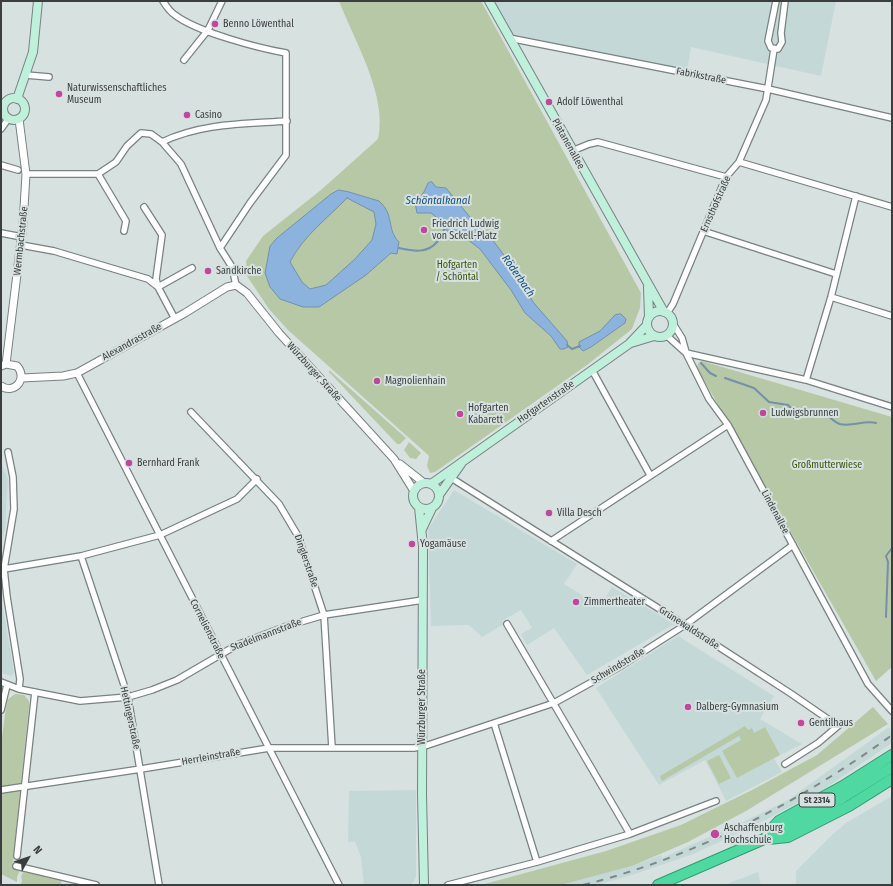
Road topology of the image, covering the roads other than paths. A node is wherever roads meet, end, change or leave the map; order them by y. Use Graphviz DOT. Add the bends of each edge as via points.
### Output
graph roads {
  1 [pos="38,1"];
  2 [pos="162,1"];
  3 [pos="222,1"];
  4 [pos="489,1"];
  5 [pos="776,1"];
  6 [pos="785,1"];
  7 [pos="208,30"];
  8 [pos="509,38"];
  9 [pos="774,49"];
  10 [pos="184,60"];
  11 [pos="26,75"];
  12 [pos="49,77"];
  13 [pos="768,89"];
  14 [pos="17,99"];
  15 [pos="2,111"];
  16 [pos="9,118"];
  17 [pos="892,118"];
  18 [pos="19,119"];
  19 [pos="287,121"];
  20 [pos="1,129"];
  21 [pos="162,142"];
  22 [pos="572,151"];
  23 [pos="738,162"];
  24 [pos="1,165"];
  25 [pos="18,170"];
  26 [pos="26,174"];
  27 [pos="98,174"];
  28 [pos="726,177"];
  29 [pos="856,196"];
  30 [pos="144,207"];
  31 [pos="892,207"];
  32 [pos="704,230"];
  33 [pos="124,231"];
  34 [pos="1,233"];
  35 [pos="21,241"];
  36 [pos="220,248"];
  37 [pos="192,268"];
  38 [pos="836,274"];
  39 [pos="236,286"];
  40 [pos="158,287"];
  41 [pos="648,287"];
  42 [pos="831,297"];
  43 [pos="665,312"];
  44 [pos="892,316"];
  45 [pos="175,319"];
  46 [pos="648,321"];
  47 [pos="672,322"];
  48 [pos="666,335"];
  49 [pos="654,336"];
  50 [pos="629,344"];
  51 [pos="686,353"];
  52 [pos="4,365"];
  53 [pos="592,370"];
  54 [pos="77,373"];
  55 [pos="22,378"];
  56 [pos="806,380"];
  57 [pos="4,387"];
  58 [pos="1,395"];
  59 [pos="892,399"];
  60 [pos="891,407"];
  61 [pos="191,412"];
  62 [pos="728,425"];
  63 [pos="8,452"];
  64 [pos="394,459"];
  65 [pos="463,460"];
  66 [pos="650,475"];
  67 [pos="257,479"];
  68 [pos="456,481"];
  69 [pos="427,483"];
  70 [pos="414,491"];
  71 [pos="439,495"];
  72 [pos="419,507"];
  73 [pos="432,508"];
  74 [pos="422,529"];
  75 [pos="160,535"];
  76 [pos="551,541"];
  77 [pos="793,546"];
  78 [pos="81,556"];
  79 [pos="4,569"];
  80 [pos="423,600"];
  81 [pos="324,615"];
  82 [pos="508,624"];
  83 [pos="685,625"];
  84 [pos="220,654"];
  85 [pos="4,683"];
  86 [pos="19,689"];
  87 [pos="35,692"];
  88 [pos="128,698"];
  89 [pos="554,703"];
  90 [pos="1,710"];
  91 [pos="892,711"];
  92 [pos="494,723"];
  93 [pos="422,746"];
  94 [pos="269,748"];
  95 [pos="332,748"];
  96 [pos="892,755"];
  97 [pos="785,764"];
  98 [pos="892,767"];
  99 [pos="141,769"];
  100 [pos="892,779"];
  101 [pos="23,787"];
  102 [pos="1,790"];
  103 [pos="716,801"];
  104 [pos="630,834"];
  105 [pos="762,840"];
  106 [pos="17,856"];
  107 [pos="537,862"];
  108 [pos="16,866"];
  109 [pos="96,885"];
  110 [pos="159,885"];
  111 [pos="339,885"];
  112 [pos="424,885"];
  113 [pos="448,885"];
  114 [pos="658,885"];
  1 -- 11 [label="main road" via="33,52"];
  2 -- 7 [label="street" via="175,15"];
  3 -- 7 [label="street"];
  4 -- 8 [label="main road, Platanenallee"];
  5 -- 9 [label="street, Ernsthofstraße" via="768,41 770,48"];
  6 -- 9 [label="street, Ernsthofstraße" via="782,42 778,49"];
  7 -- 10 [label="street"];
  7 -- 19 [label="street" via="255,46 286,53"];
  8 -- 13 [label="street, Fabrikstraße"];
  8 -- 22 [label="main road, Platanenallee"];
  9 -- 13 [label="street, Ernsthofstraße"];
  11 -- 12 [label="street"];
  11 -- 14 [label="main road"];
  13 -- 17 [label="street, Fabrikstraße"];
  13 -- 23 [label="street, Ernsthofstraße" via="766,100"];
  14 -- 15 [label="main road" via="6,102"];
  14 -- 18 [label="main road" via="24,104 25,109"];
  15 -- 16 [label="main road"];
  16 -- 18 [label="main road"];
  16 -- 20 [label="street"];
  18 -- 26 [label="street, Wermbachstraße"];
  19 -- 21 [label="street" via="218,125 178,135"];
  19 -- 36 [label="street" via="286,155 250,202"];
  21 -- 27 [label="street" via="151,134 142,133 127,146 116,162"];
  21 -- 36 [label="street" via="181,164"];
  22 -- 28 [label="street" via="598,142"];
  22 -- 41 [label="main road, Platanenallee"];
  23 -- 28 [label="street, Ernsthofstraße"];
  23 -- 29 [label="street"];
  24 -- 25 [label="street"];
  26 -- 27 [label="street"];
  26 -- 35 [label="street, Wermbachstraße"];
  27 -- 33 [label="street" via="126,221"];
  28 -- 32 [label="street, Ernsthofstraße"];
  29 -- 31 [label="street"];
  29 -- 38 [label="street"];
  30 -- 40 [label="street" via="162,235 156,279"];
  32 -- 38 [label="street"];
  32 -- 43 [label="street, Ernsthofstraße" via="672,304"];
  34 -- 35 [label="street"];
  35 -- 40 [label="street" via="148,279"];
  35 -- 52 [label="street, Wermbachstraße"];
  36 -- 39 [label="street" via="232,267"];
  37 -- 40 [label="street"];
  38 -- 42 [label="street"];
  39 -- 45 [label="street, Alexandrastraße" via="227,287"];
  39 -- 64 [label="street, Würzburger Straße" via="246,293 288,344"];
  40 -- 45 [label="street"];
  41 -- 43 [label="main road, Platanenallee"];
  41 -- 46 [label="main road, Platanenallee"];
  42 -- 44 [label="street"];
  42 -- 56 [label="street"];
  43 -- 46 [label="main road" via="654,312"];
  43 -- 47 [label="main road"];
  45 -- 54 [label="street, Alexandrastraße"];
  46 -- 49 [label="main road" via="649,331"];
  46 -- 50 [label="main road, Hofgartenstraße"];
  47 -- 48 [label="main road" via="671,329"];
  47 -- 51 [label="street" via="682,338"];
  48 -- 49 [label="main road"];
  48 -- 51 [label="street, Lindenallee"];
  49 -- 50 [label="main road, Hofgartenstraße"];
  50 -- 53 [label="main road, Hofgartenstraße"];
  51 -- 56 [label="street"];
  51 -- 62 [label="street, Lindenallee" via="709,399"];
  52 -- 55 [label="street" via="16,366"];
  53 -- 65 [label="main road, Hofgartenstraße"];
  53 -- 66 [label="street"];
  54 -- 55 [label="street, Alexandrastraße"];
  54 -- 75 [label="street, Cornelienstraße"];
  55 -- 57 [label="street" via="16,386"];
  56 -- 60 [label="street"];
  57 -- 58 [label="street"];
  59 -- 60 [label="street"];
  61 -- 67 [label="street, Dinglerstraße"];
  62 -- 66 [label="street"];
  62 -- 77 [label="street, Lindenallee"];
  63 -- 79 [label="street" via="13,477 14,509"];
  64 -- 69 [label="street, Würzburger Straße"];
  64 -- 70 [label="street, Würzburger Straße"];
  65 -- 69 [label="main road, Hofgartenstraße"];
  65 -- 71 [label="main road, Hofgartenstraße"];
  66 -- 76 [label="street"];
  67 -- 75 [label="street" via="238,499"];
  67 -- 81 [label="street, Dinglerstraße" via="279,504 298,536"];
  68 -- 76 [label="street, Grünewaldstraße"];
  69 -- 70 [label="main road" via="420,484"];
  69 -- 71 [label="main road" via="436,488"];
  70 -- 72 [label="main road" via="413,498"];
  71 -- 73 [label="main road" via="438,502"];
  72 -- 73 [label="main road"];
  72 -- 74 [label="main road, Würzburger Straße"];
  73 -- 74 [label="main road, Würzburger Straße"];
  74 -- 80 [label="main road, Würzburger Straße"];
  75 -- 78 [label="street"];
  75 -- 84 [label="street, Cornelienstraße"];
  76 -- 83 [label="street, Grünewaldstraße"];
  77 -- 83 [label="street, Schwindstraße"];
  77 -- 91 [label="street, Lindenallee" via="868,684"];
  78 -- 79 [label="street"];
  78 -- 88 [label="street, Hettingerstraße"];
  79 -- 86 [label="street" via="6,597 20,678"];
  80 -- 81 [label="street, Stadelmannstraße"];
  80 -- 93 [label="main road, Würzburger Straße"];
  81 -- 84 [label="street, Stadelmannstraße" via="287,626"];
  81 -- 95 [label="street, Dinglerstraße"];
  82 -- 89 [label="street"];
  83 -- 89 [label="street, Schwindstraße" via="621,666"];
  83 -- 97 [label="street, Grünewaldstraße" via="838,726 818,743"];
  84 -- 88 [label="street, Stadelmannstraße" via="177,680"];
  84 -- 94 [label="street, Cornelienstraße"];
  85 -- 86 [label="street, Stadelmannstraße"];
  85 -- 90 [label="street"];
  86 -- 87 [label="street, Stadelmannstraße"];
  87 -- 88 [label="street, Stadelmannstraße" via="80,701"];
  87 -- 101 [label="street"];
  88 -- 99 [label="street, Hettingerstraße"];
  89 -- 92 [label="street, Schwindstraße"];
  89 -- 104 [label="street"];
  92 -- 93 [label="street, Schwindstraße"];
  92 -- 107 [label="street"];
  93 -- 95 [label="street, Herrleinstraße"];
  93 -- 112 [label="main road, Würzburger Straße"];
  94 -- 95 [label="street, Herrleinstraße"];
  94 -- 99 [label="street, Herrleinstraße"];
  94 -- 111 [label="street, Cornelienstraße"];
  96 -- 105 [label="highway, St 2314" via="843,786 779,821"];
  98 -- 105 [label="highway" via="842,798"];
  99 -- 101 [label="street, Herrleinstraße"];
  99 -- 110 [label="street, Hettingerstraße"];
  100 -- 105 [label="highway, St 2314" via="849,806 788,837"];
  101 -- 102 [label="street, Herrleinstraße"];
  101 -- 106 [label="street"];
  103 -- 104 [label="street"];
  104 -- 107 [label="street"];
  105 -- 114 [label="highway, St 2314"];
  107 -- 113 [label="street"];
  108 -- 109 [label="street"];
}
